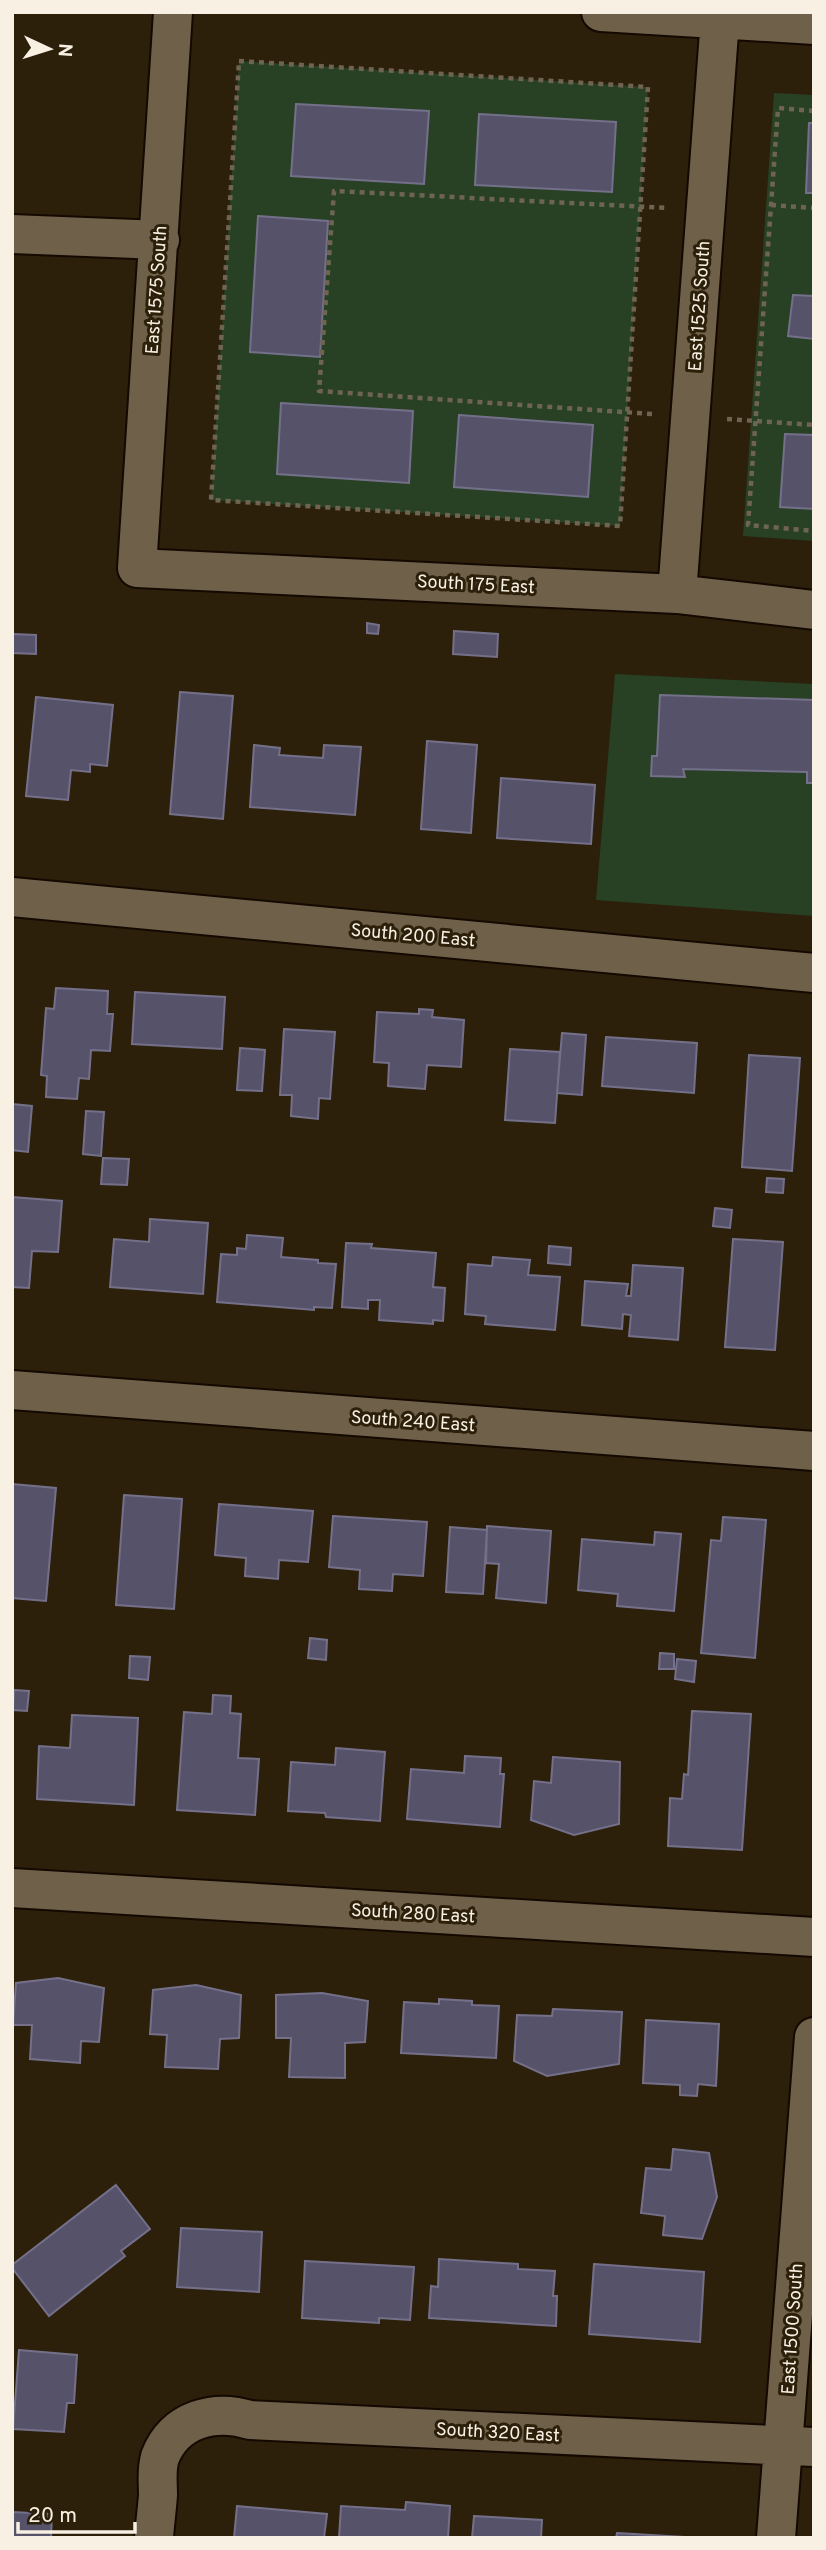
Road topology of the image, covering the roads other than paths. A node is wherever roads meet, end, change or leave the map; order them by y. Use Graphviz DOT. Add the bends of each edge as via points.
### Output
graph roads {
  1 [pos="173,12"];
  2 [pos="601,12"];
  3 [pos="720,19"];
  4 [pos="814,25"];
  5 [pos="12,234"];
  6 [pos="160,240"];
  7 [pos="137,568"];
  8 [pos="677,594"];
  9 [pos="814,610"];
  10 [pos="12,897"];
  11 [pos="814,973"];
  12 [pos="12,1390"];
  13 [pos="814,1451"];
  14 [pos="12,1888"];
  15 [pos="814,1937"];
  16 [pos="814,2037"];
  17 [pos="798,2446"];
  18 [pos="154,2538"];
  19 [pos="776,2538"];
  1 -- 6 [label="street, East 1575 South"];
  2 -- 3 [label="street"];
  3 -- 4 [label="street"];
  3 -- 8 [label="street, East 1525 South"];
  5 -- 6 [label="street"];
  6 -- 7 [label="street, East 1575 South"];
  7 -- 8 [label="street, South 175 East"];
  8 -- 9 [label="street, South 175 East"];
  10 -- 11 [label="street, South 200 East"];
  12 -- 13 [label="street, South 240 East"];
  14 -- 15 [label="street, South 280 East"];
  16 -- 17 [label="street, East 1500 South"];
  17 -- 18 [label="street, South 320 East" via="250,2420 216,2414 185,2426 160,2457"];
  17 -- 19 [label="street, East 1500 South"];
}
